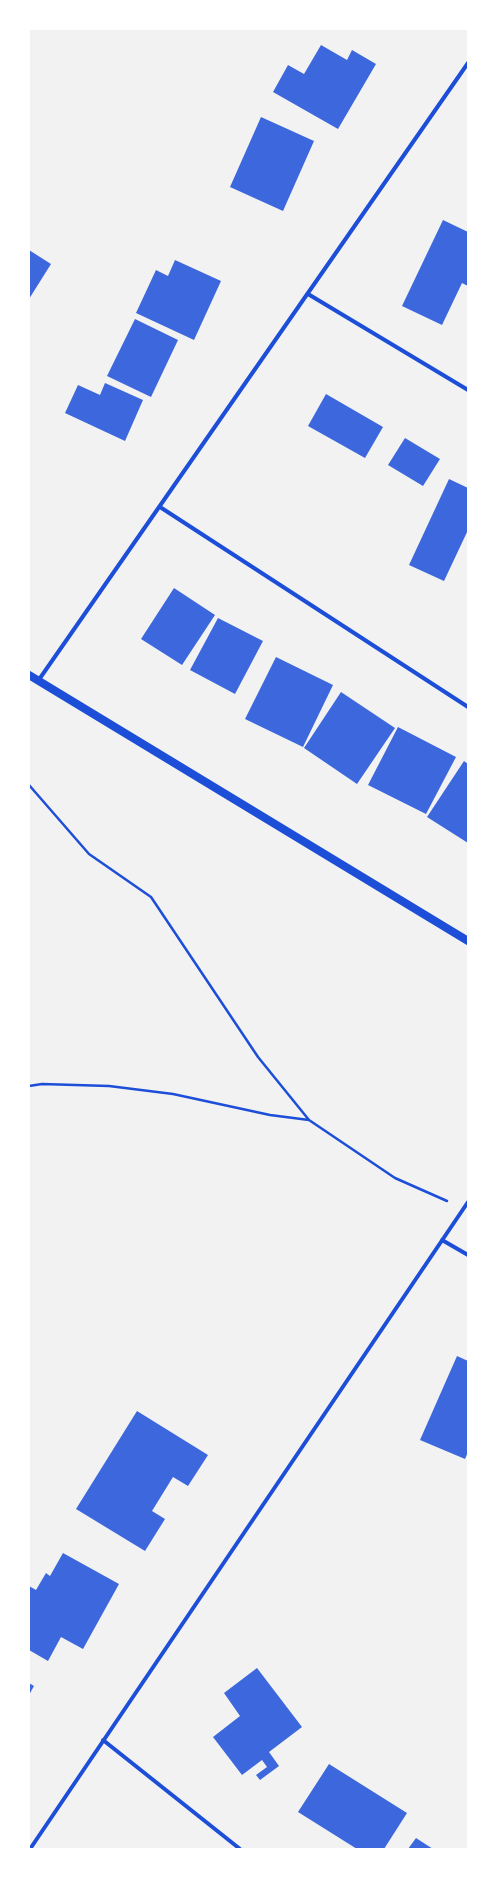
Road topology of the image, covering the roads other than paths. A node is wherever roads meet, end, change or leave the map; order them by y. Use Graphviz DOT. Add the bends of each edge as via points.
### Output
graph roads {
  1 [pos="468,63"];
  2 [pos="308,294"];
  3 [pos="468,390"];
  4 [pos="160,507"];
  5 [pos="29,675"];
  6 [pos="38,681"];
  7 [pos="468,707"];
  8 [pos="468,941"];
  9 [pos="468,1202"];
  10 [pos="442,1240"];
  11 [pos="468,1255"];
  12 [pos="104,1740"];
  13 [pos="30,1849"];
  14 [pos="240,1849"];
  1 -- 2 [label="street"];
  2 -- 3 [label="street"];
  2 -- 4 [label="street"];
  4 -- 6 [label="street"];
  4 -- 7 [label="street"];
  5 -- 6 [label="main road"];
  6 -- 8 [label="main road"];
  9 -- 10 [label="street"];
  10 -- 11 [label="street"];
  10 -- 12 [label="street"];
  12 -- 13 [label="street"];
  12 -- 14 [label="street"];
}
